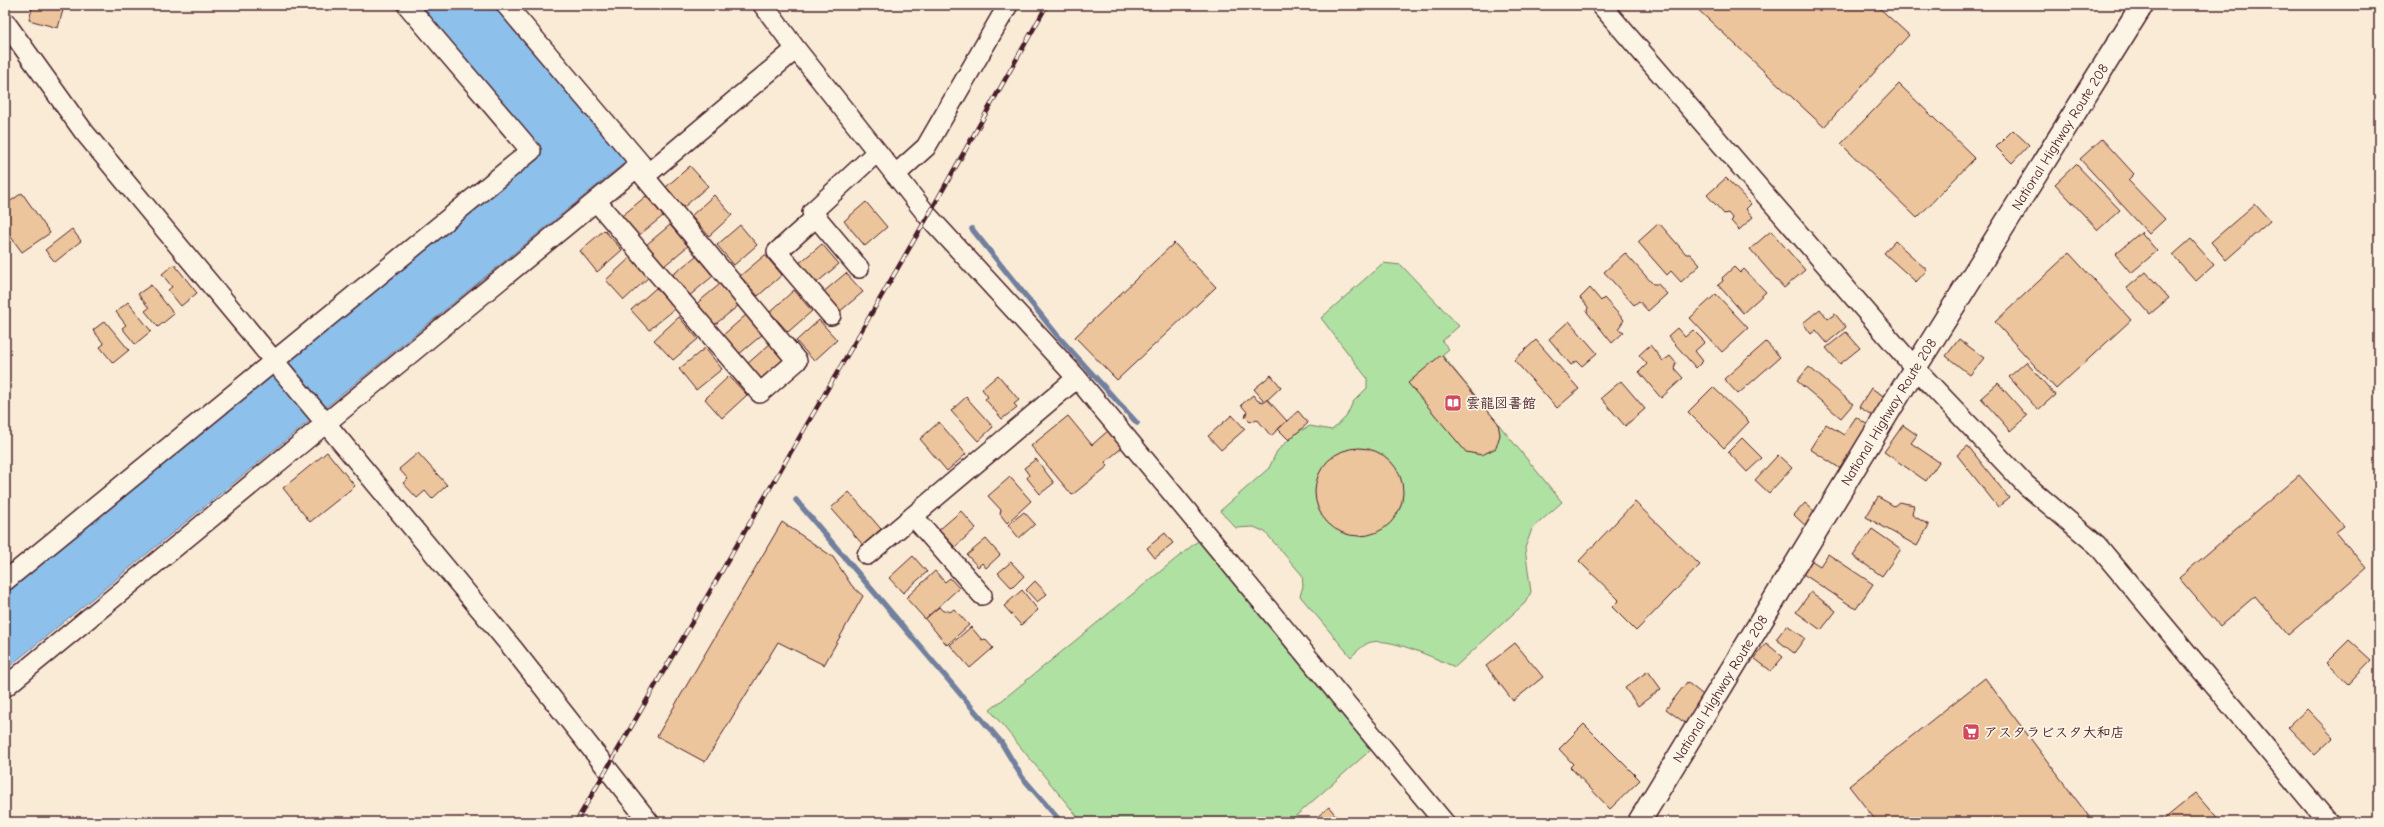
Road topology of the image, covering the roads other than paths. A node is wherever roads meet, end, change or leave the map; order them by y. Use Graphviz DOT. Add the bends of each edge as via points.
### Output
graph roads {
  1 [pos="407,5"];
  2 [pos="506,5"];
  3 [pos="763,5"];
  4 [pos="1008,5"];
  5 [pos="1601,5"];
  6 [pos="2142,5"];
  7 [pos="5,22"];
  8 [pos="796,49"];
  9 [pos="877,152"];
  10 [pos="641,172"];
  11 [pos="895,175"];
  12 [pos="596,201"];
  13 [pos="816,217"];
  14 [pos="859,268"];
  15 [pos="831,315"];
  16 [pos="274,361"];
  17 [pos="1915,368"];
  18 [pos="1077,378"];
  19 [pos="325,422"];
  20 [pos="913,516"];
  21 [pos="867,555"];
  22 [pos="5,581"];
  23 [pos="982,595"];
  24 [pos="5,687"];
  25 [pos="649,822"];
  26 [pos="1444,822"];
  27 [pos="1639,822"];
  28 [pos="2328,822"];
  1 -- 16 [label="street" via="530,151"];
  2 -- 10 [label="street" via="641,164"];
  3 -- 8 [label="street"];
  4 -- 11 [label="street" via="926,146"];
  5 -- 17 [label="street"];
  6 -- 17 [label="highway, National Highway Route 208"];
  7 -- 16 [label="street" via="84,132"];
  8 -- 9 [label="street"];
  8 -- 10 [label="street"];
  9 -- 11 [label="street"];
  9 -- 13 [label="street" via="812,212"];
  10 -- 12 [label="street"];
  10 -- 12 [label="street" via="797,360 760,393"];
  11 -- 18 [label="street" via="928,216"];
  12 -- 19 [label="street"];
  13 -- 14 [label="street"];
  13 -- 15 [label="street" via="777,252"];
  16 -- 19 [label="street"];
  16 -- 22 [label="street"];
  17 -- 27 [label="highway, National Highway Route 208"];
  17 -- 28 [label="street" via="2026,485 2097,545"];
  18 -- 20 [label="street"];
  18 -- 26 [label="street"];
  19 -- 24 [label="street"];
  19 -- 25 [label="street" via="514,650"];
  20 -- 21 [label="street"];
  20 -- 23 [label="street"];
}
